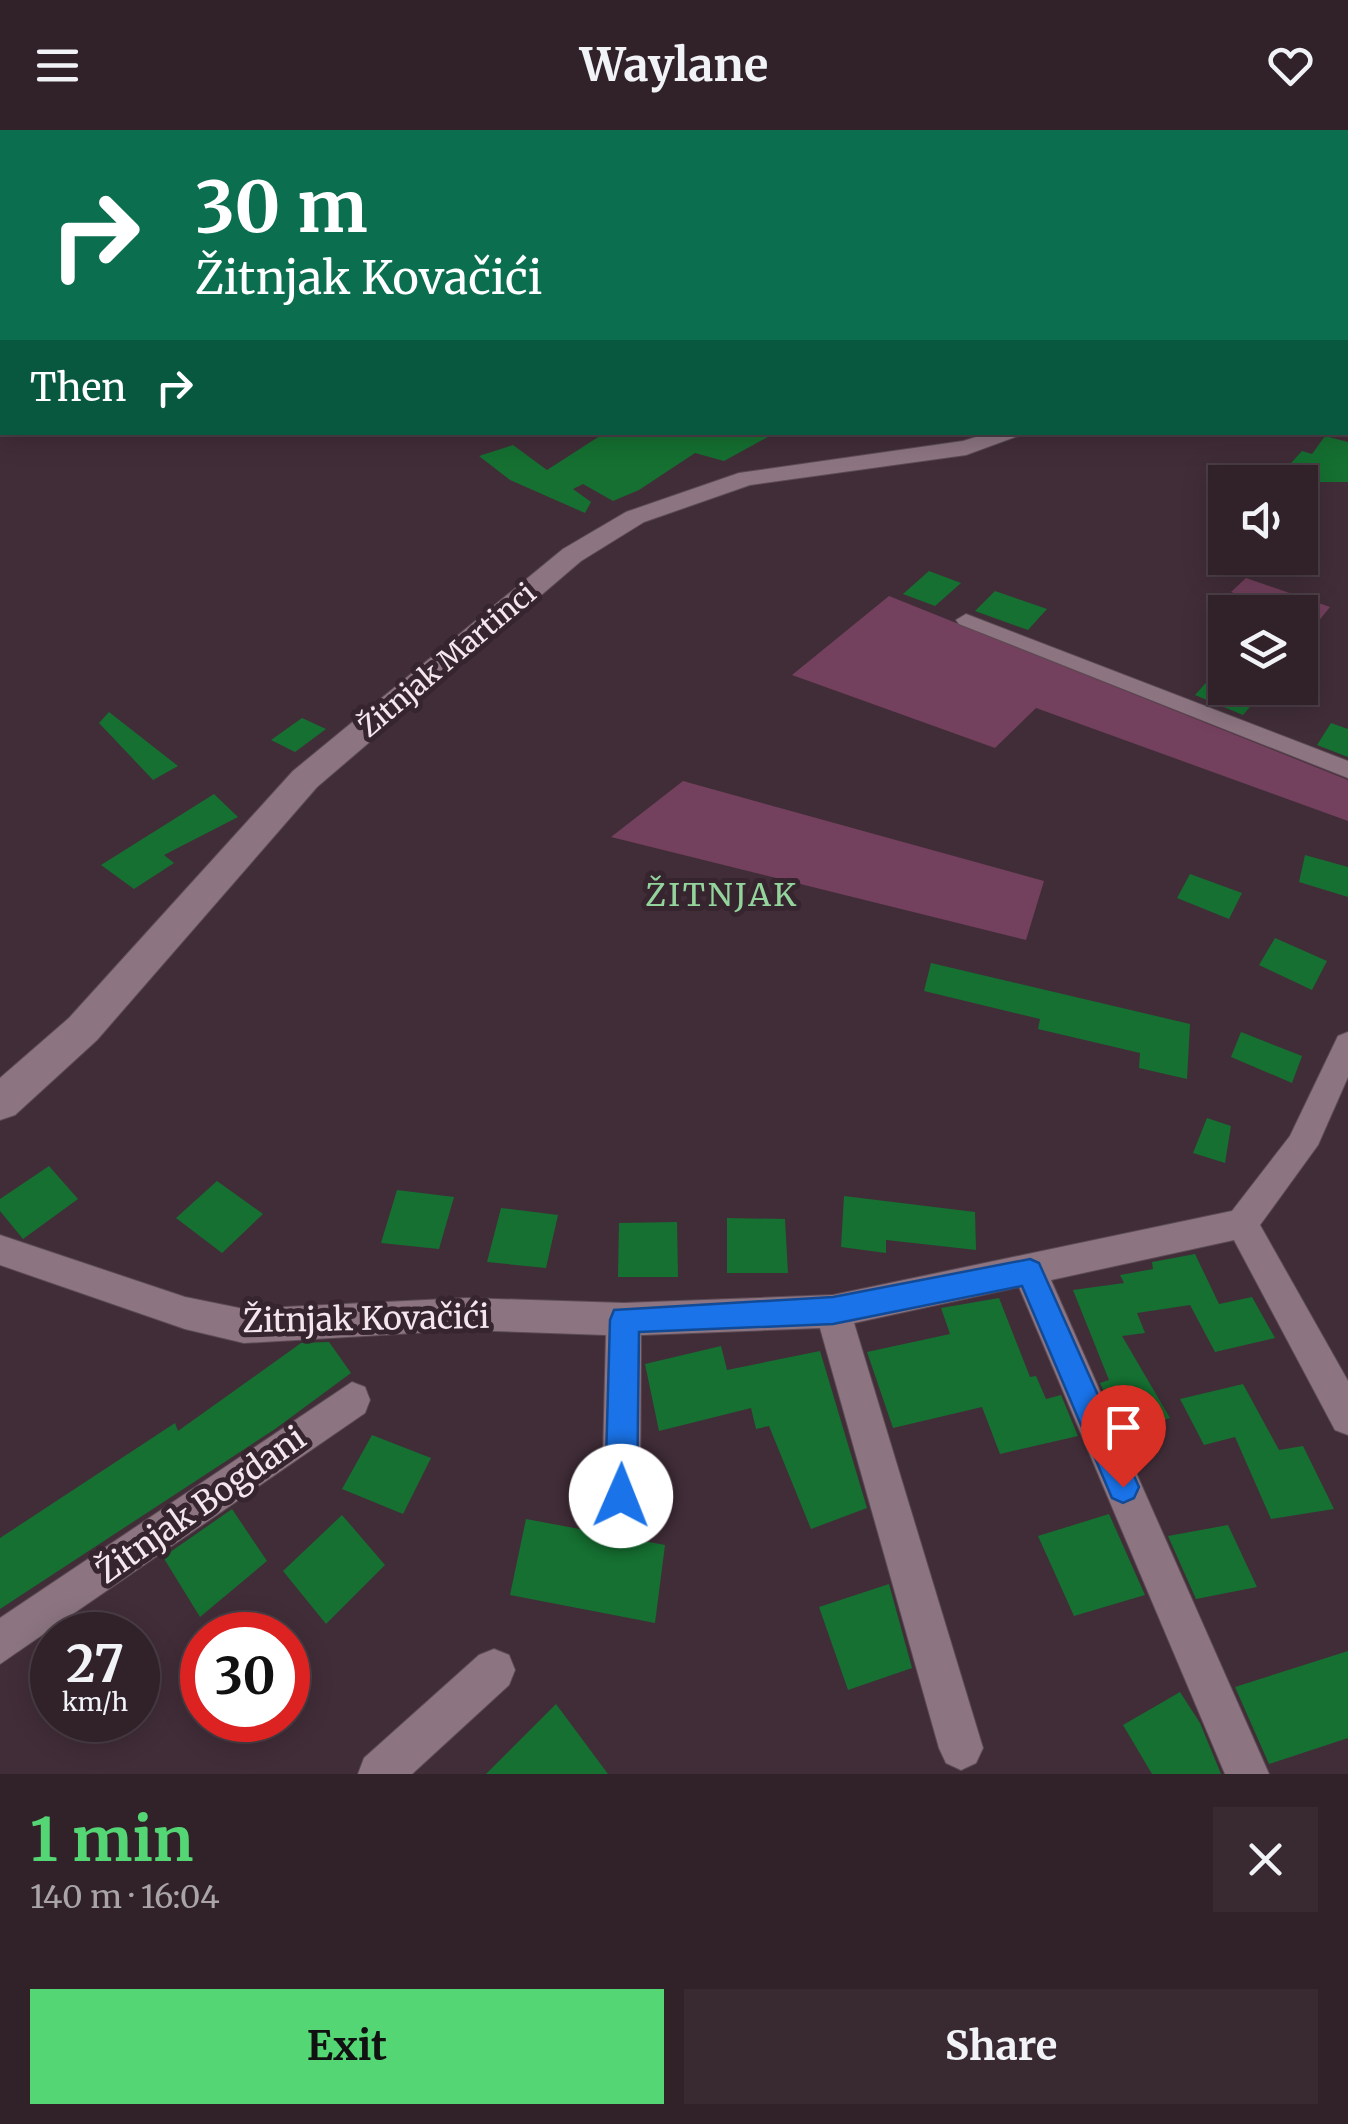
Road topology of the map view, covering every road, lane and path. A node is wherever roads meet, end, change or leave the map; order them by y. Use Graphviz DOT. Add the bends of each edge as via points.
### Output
graph roads {
  1 [pos="1007,435"];
  2 [pos="966,620"];
  3 [pos="1348,770"];
  4 [pos="1348,1044"];
  5 [pos="0,1103"];
  6 [pos="1242,1224"];
  7 [pos="0,1250"];
  8 [pos="1030,1272"];
  9 [pos="833,1311"];
  10 [pos="624,1320"];
  11 [pos="352,1400"];
  12 [pos="1348,1417"];
  13 [pos="621,1496"];
  14 [pos="0,1643"];
  15 [pos="494,1670"];
  16 [pos="961,1748"];
  17 [pos="380,1774"];
  18 [pos="1247,1774"];
  1 -- 5 [label="street, Žitnjak Martinci" via="938,454 748,478 678,499 599,538 305,779 83,1029"];
  2 -- 3 [label="street"];
  4 -- 6 [label="street" via="1302,1145"];
  6 -- 8 [label="street, Žitnjak Kovačići"];
  6 -- 12 [label="street"];
  7 -- 10 [label="street, Žitnjak Kovačići" via="185,1313 244,1326 448,1314"];
  8 -- 9 [label="street, Žitnjak Kovačići"];
  8 -- 18 [label="street"];
  9 -- 10 [label="street, Žitnjak Kovačići"];
  9 -- 16 [label="street"];
  10 -- 13 [label="street"];
  11 -- 14 [label="street, Žitnjak Bogdani"];
  15 -- 17 [label="street"];
}
